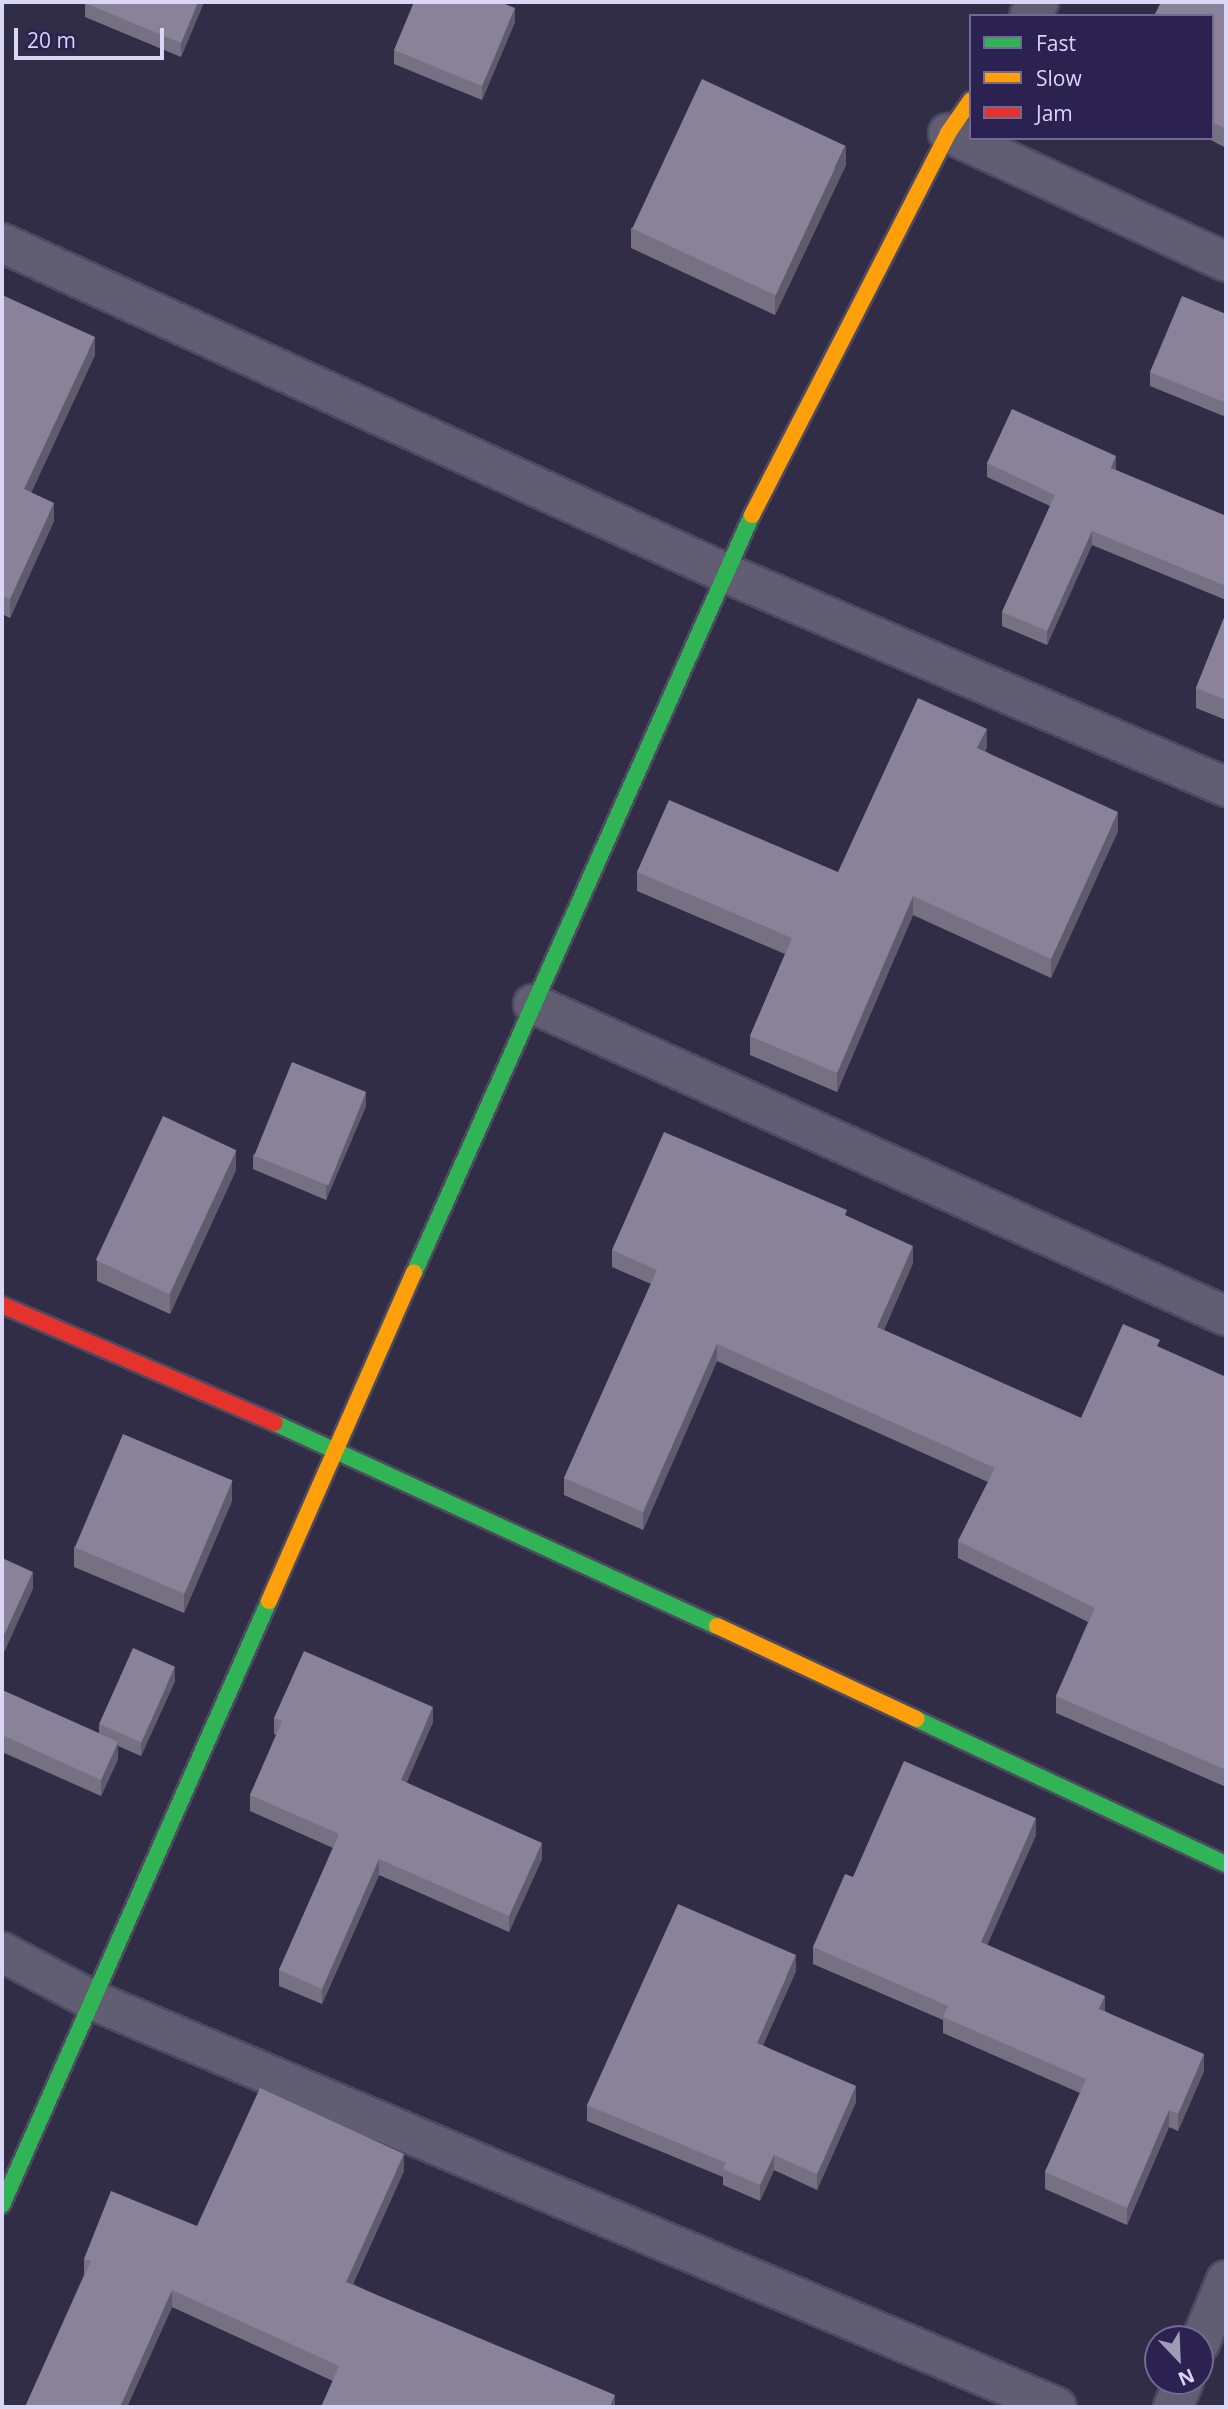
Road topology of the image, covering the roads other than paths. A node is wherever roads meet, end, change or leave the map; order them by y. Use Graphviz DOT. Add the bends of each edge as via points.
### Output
graph roads {
  1 [pos="969,103"];
  2 [pos="947,133"];
  3 [pos="2,243"];
  4 [pos="1226,262"];
  5 [pos="723,572"];
  6 [pos="1226,787"];
  7 [pos="533,1004"];
  8 [pos="2,1305"];
  9 [pos="1226,1316"];
  10 [pos="336,1449"];
  11 [pos="1226,1864"];
  12 [pos="2,1952"];
  13 [pos="92,2000"];
  14 [pos="2,2205"];
  15 [pos="1226,2280"];
  16 [pos="1207,2325"];
  17 [pos="1057,2407"];
  1 -- 2 [label="street"];
  2 -- 4 [label="street"];
  2 -- 5 [label="street"];
  3 -- 5 [label="street"];
  5 -- 6 [label="street"];
  5 -- 7 [label="street"];
  7 -- 9 [label="street"];
  7 -- 10 [label="street"];
  8 -- 10 [label="street"];
  10 -- 11 [label="street"];
  10 -- 13 [label="street"];
  12 -- 13 [label="street"];
  13 -- 14 [label="street"];
  13 -- 17 [label="street"];
  15 -- 16 [label="street"];
}
